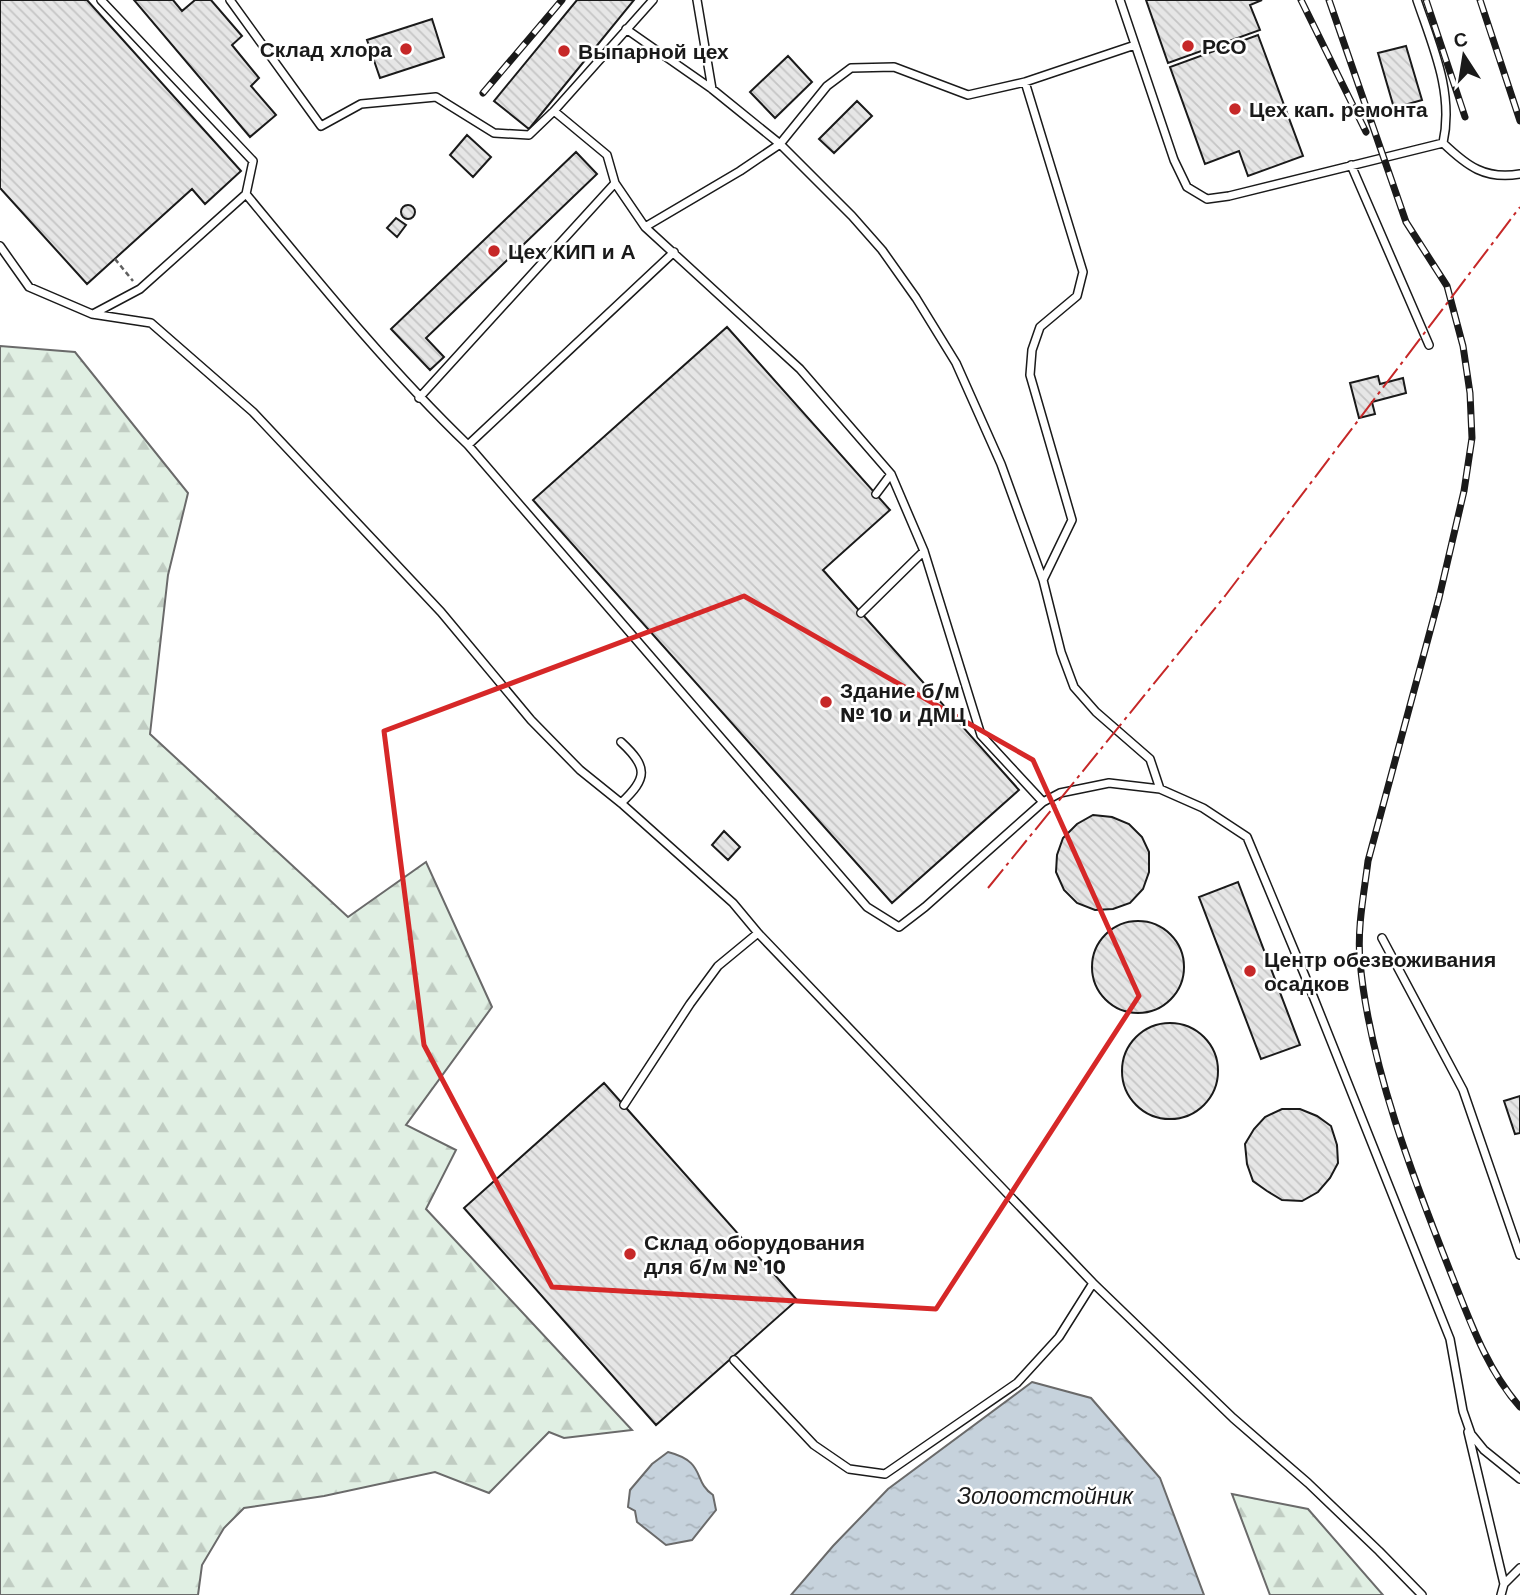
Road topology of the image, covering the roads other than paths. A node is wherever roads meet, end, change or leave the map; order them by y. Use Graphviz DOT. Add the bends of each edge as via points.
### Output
graph roads {
  1 [pos="101,0"];
  2 [pos="230,0"];
  3 [pos="653,0"];
  4 [pos="697,0"];
  5 [pos="1120,0"];
  6 [pos="1417,0"];
  7 [pos="626,29"];
  8 [pos="1135,46"];
  9 [pos="1025,82"];
  10 [pos="712,89"];
  11 [pos="554,111"];
  12 [pos="1443,143"];
  13 [pos="780,144"];
  14 [pos="1351,165"];
  15 [pos="1520,174"];
  16 [pos="615,183"];
  17 [pos="246,194"];
  18 [pos="645,227"];
  19 [pos="0,246"];
  20 [pos="674,252"];
  21 [pos="92,314"];
  22 [pos="1429,345"];
  23 [pos="419,398"];
  24 [pos="468,444"];
  25 [pos="891,474"];
  26 [pos="876,494"];
  27 [pos="924,551"];
  28 [pos="1043,580"];
  29 [pos="861,613"];
  30 [pos="621,742"];
  31 [pos="1160,789"];
  32 [pos="1043,802"];
  33 [pos="621,803"];
  34 [pos="758,933"];
  35 [pos="1382,938"];
  36 [pos="624,1105"];
  37 [pos="1520,1255"];
  38 [pos="1093,1283"];
  39 [pos="734,1360"];
  40 [pos="1463,1411"];
  41 [pos="1520,1479"];
  42 [pos="1520,1568"];
  43 [pos="1504,1584"];
  44 [pos="1422,1595"];
  45 [pos="1501,1595"];
  1 -- 17 [label="lane" via="253,162"];
  2 -- 11 [label="lane" via="321,126 361,104 436,97 494,133 529,135"];
  3 -- 7 [label="lane"];
  4 -- 10 [label="lane"];
  5 -- 8 [label="lane"];
  6 -- 12 [label="lane" via="1445,85"];
  7 -- 10 [label="lane"];
  7 -- 11 [label="lane"];
  8 -- 9 [label="lane"];
  8 -- 14 [label="lane" via="1174,160 1187,187 1206,198"];
  9 -- 13 [label="lane" via="968,95 894,67 851,68 827,86"];
  9 -- 28 [label="lane" via="1083,272 1077,296 1040,327 1032,350 1032,386 1072,520"];
  10 -- 13 [label="lane"];
  11 -- 16 [label="lane" via="607,155"];
  12 -- 14 [label="lane"];
  12 -- 15 [label="lane" via="1467,166 1502,177"];
  13 -- 18 [label="lane"];
  13 -- 28 [label="lane" via="883,250 956,363 1001,464"];
  14 -- 22 [label="lane"];
  16 -- 18 [label="lane"];
  16 -- 23 [label="lane"];
  17 -- 21 [label="lane" via="140,289"];
  17 -- 23 [label="lane"];
  18 -- 20 [label="lane"];
  19 -- 21 [label="lane" via="29,287"];
  20 -- 24 [label="lane"];
  20 -- 25 [label="lane" via="800,369"];
  21 -- 33 [label="lane" via="151,323 253,412 441,611 531,720 580,770"];
  23 -- 24 [label="lane"];
  24 -- 32 [label="lane" via="866,907 899,927"];
  25 -- 26 [label="lane"];
  25 -- 27 [label="lane"];
  27 -- 29 [label="lane"];
  27 -- 32 [label="lane" via="981,735"];
  28 -- 31 [label="lane" via="1060,652 1074,687 1150,759"];
  30 -- 33 [label="lane" via="641,765 643,778"];
  31 -- 32 [label="lane" via="1108,783 1060,793"];
  31 -- 40 [label="lane" via="1203,808 1247,837 1450,1339"];
  33 -- 34 [label="lane" via="733,903"];
  34 -- 36 [label="lane" via="718,966"];
  34 -- 38 [label="lane"];
  35 -- 37 [label="lane" via="1463,1090"];
  38 -- 39 [label="lane" via="1059,1338 1017,1383 885,1474 849,1469 814,1445"];
  38 -- 44 [label="lane"];
  40 -- 41 [label="lane" via="1471,1434 1484,1450"];
  40 -- 43 [label="lane"];
  42 -- 43 [label="lane"];
  43 -- 45 [label="lane"];
}
